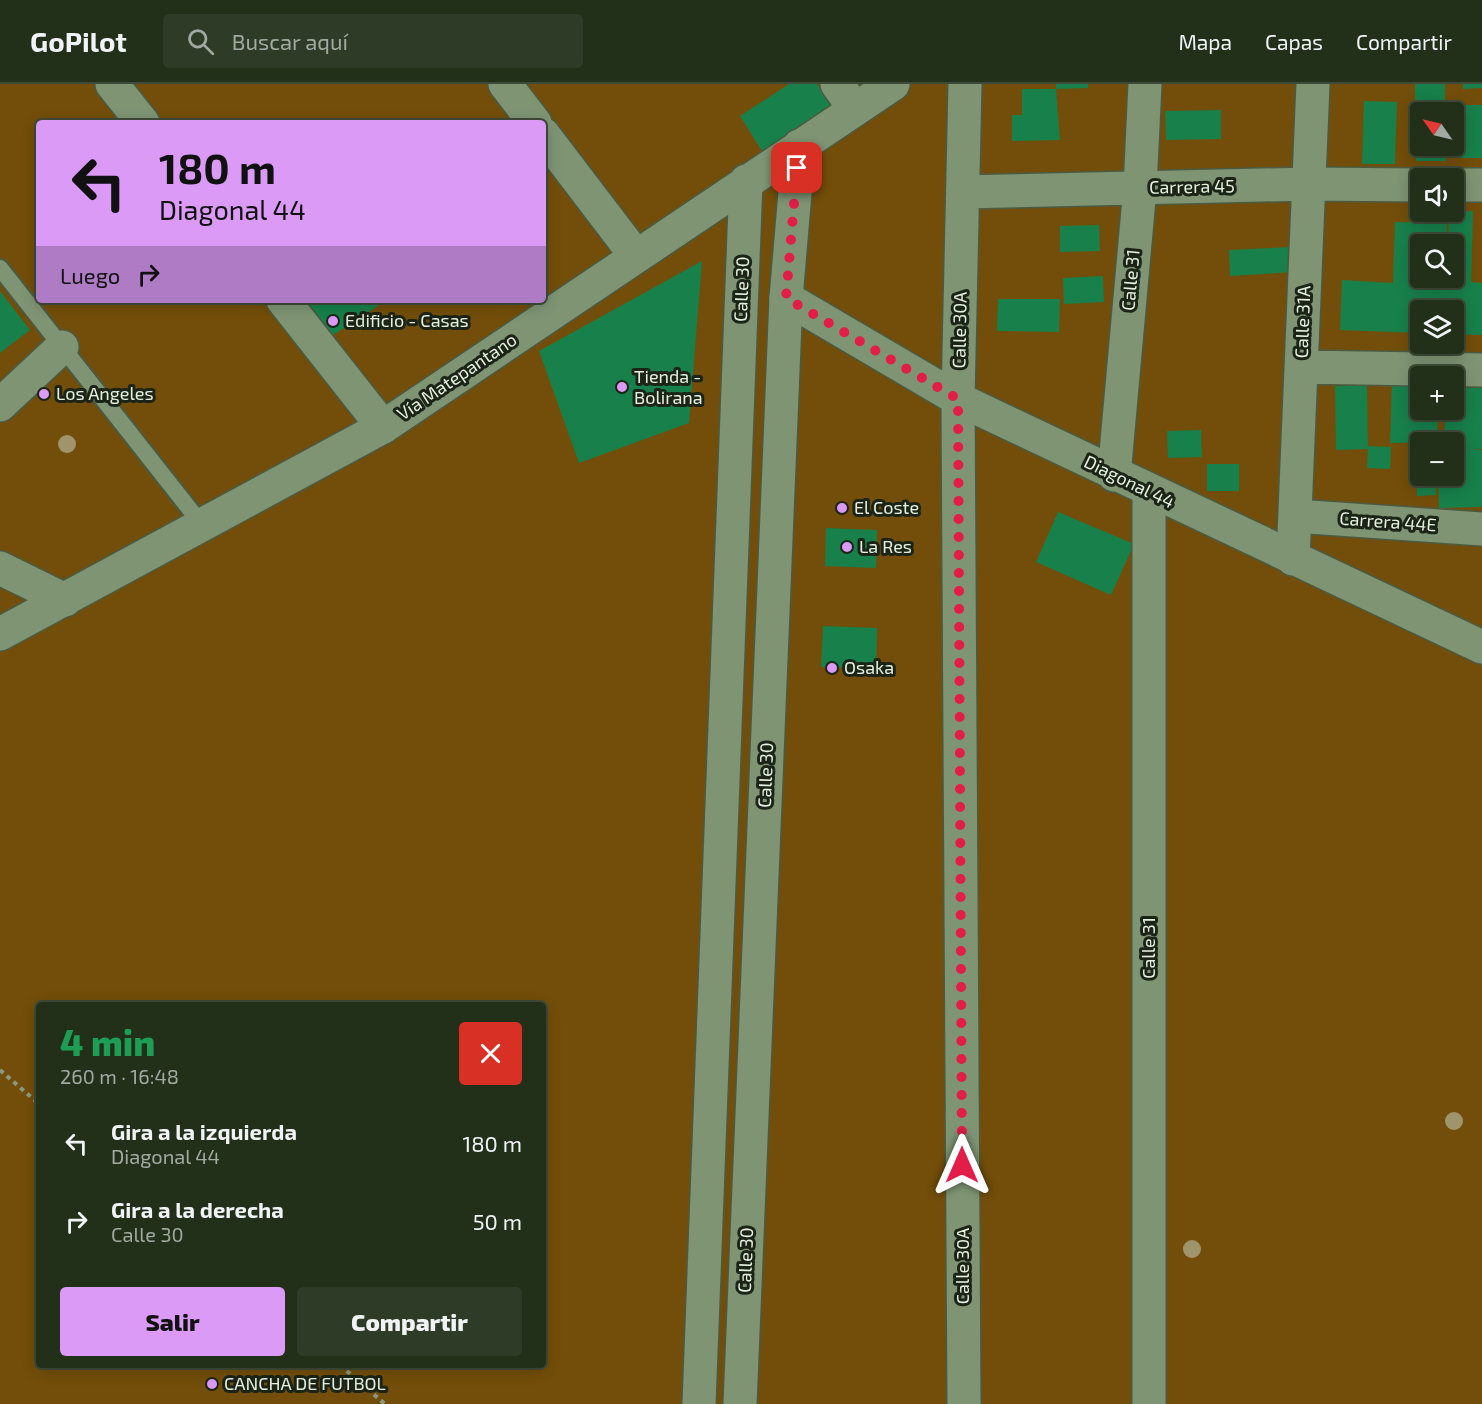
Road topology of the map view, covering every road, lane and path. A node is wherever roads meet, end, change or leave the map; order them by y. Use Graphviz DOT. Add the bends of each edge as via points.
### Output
graph roads {
  1 [pos="112,84"];
  2 [pos="505,84"];
  3 [pos="893,84"];
  4 [pos="965,84"];
  5 [pos="1145,84"];
  6 [pos="1313,84"];
  7 [pos="846,97"];
  8 [pos="141,120"];
  9 [pos="533,120"];
  10 [pos="546,138"];
  11 [pos="798,146"];
  12 [pos="746,181"];
  13 [pos="1309,184"];
  14 [pos="1410,185"];
  15 [pos="1464,185"];
  16 [pos="1482,185"];
  17 [pos="1140,188"];
  18 [pos="963,192"];
  19 [pos="636,256"];
  20 [pos="0,268"];
  21 [pos="786,298"];
  22 [pos="284,303"];
  23 [pos="62,347"];
  24 [pos="1301,367"];
  25 [pos="1482,370"];
  26 [pos="958,399"];
  27 [pos="0,405"];
  28 [pos="383,427"];
  29 [pos="1114,475"];
  30 [pos="1149,492"];
  31 [pos="1294,516"];
  32 [pos="203,526"];
  33 [pos="1482,529"];
  34 [pos="1293,559"];
  35 [pos="0,568"];
  36 [pos="65,600"];
  37 [pos="0,634"];
  38 [pos="1482,647"];
  39 [pos="0,1070"];
  40 [pos="36,1101"];
  41 [pos="343,1368"];
  42 [pos="385,1404"];
  43 [pos="699,1404"];
  44 [pos="740,1404"];
  45 [pos="964,1404"];
  46 [pos="1149,1404"];
  1 -- 8 [label="street"];
  2 -- 9 [label="street"];
  3 -- 7 [label="street, Vía Matepantano"];
  4 -- 18 [label="street, Calle 30A"];
  5 -- 17 [label="street, Calle 31"];
  6 -- 13 [label="street, Calle 31A"];
  7 -- 11 [label="street, Vía Matepantano"];
  10 -- 19 [label="street"];
  11 -- 12 [label="street, Vía Matepantano"];
  11 -- 21 [label="street, Calle 30"];
  12 -- 19 [label="street, Vía Matepantano"];
  12 -- 43 [label="street, Calle 30"];
  13 -- 14 [label="street, Carrera 45"];
  13 -- 17 [label="street, Carrera 45"];
  13 -- 24 [label="street, Calle 31A"];
  15 -- 16 [label="street"];
  17 -- 18 [label="street, Carrera 45"];
  17 -- 29 [label="street, Calle 31"];
  18 -- 26 [label="street, Calle 30A"];
  19 -- 28 [label="street, Vía Matepantano"];
  20 -- 23 [label="lane"];
  21 -- 26 [label="street, Diagonal 44"];
  21 -- 44 [label="street, Calle 30"];
  22 -- 28 [label="street"];
  23 -- 27 [label="street"];
  23 -- 32 [label="lane"];
  24 -- 25 [label="street"];
  24 -- 31 [label="street, Calle 31A"];
  26 -- 29 [label="street, Diagonal 44"];
  26 -- 45 [label="street, Calle 30A"];
  28 -- 32 [label="street, Vía Matepantano"];
  29 -- 30 [label="street, Diagonal 44"];
  30 -- 34 [label="street, Diagonal 44"];
  30 -- 46 [label="street, Calle 31"];
  31 -- 33 [label="street, Carrera 44E"];
  31 -- 34 [label="street, Calle 31A"];
  32 -- 36 [label="street, Vía Matepantano"];
  34 -- 38 [label="street, Diagonal 44"];
  35 -- 36 [label="street"];
  36 -- 37 [label="street, Vía Matepantano"];
  39 -- 40 [label="path"];
  41 -- 42 [label="path"];
}
